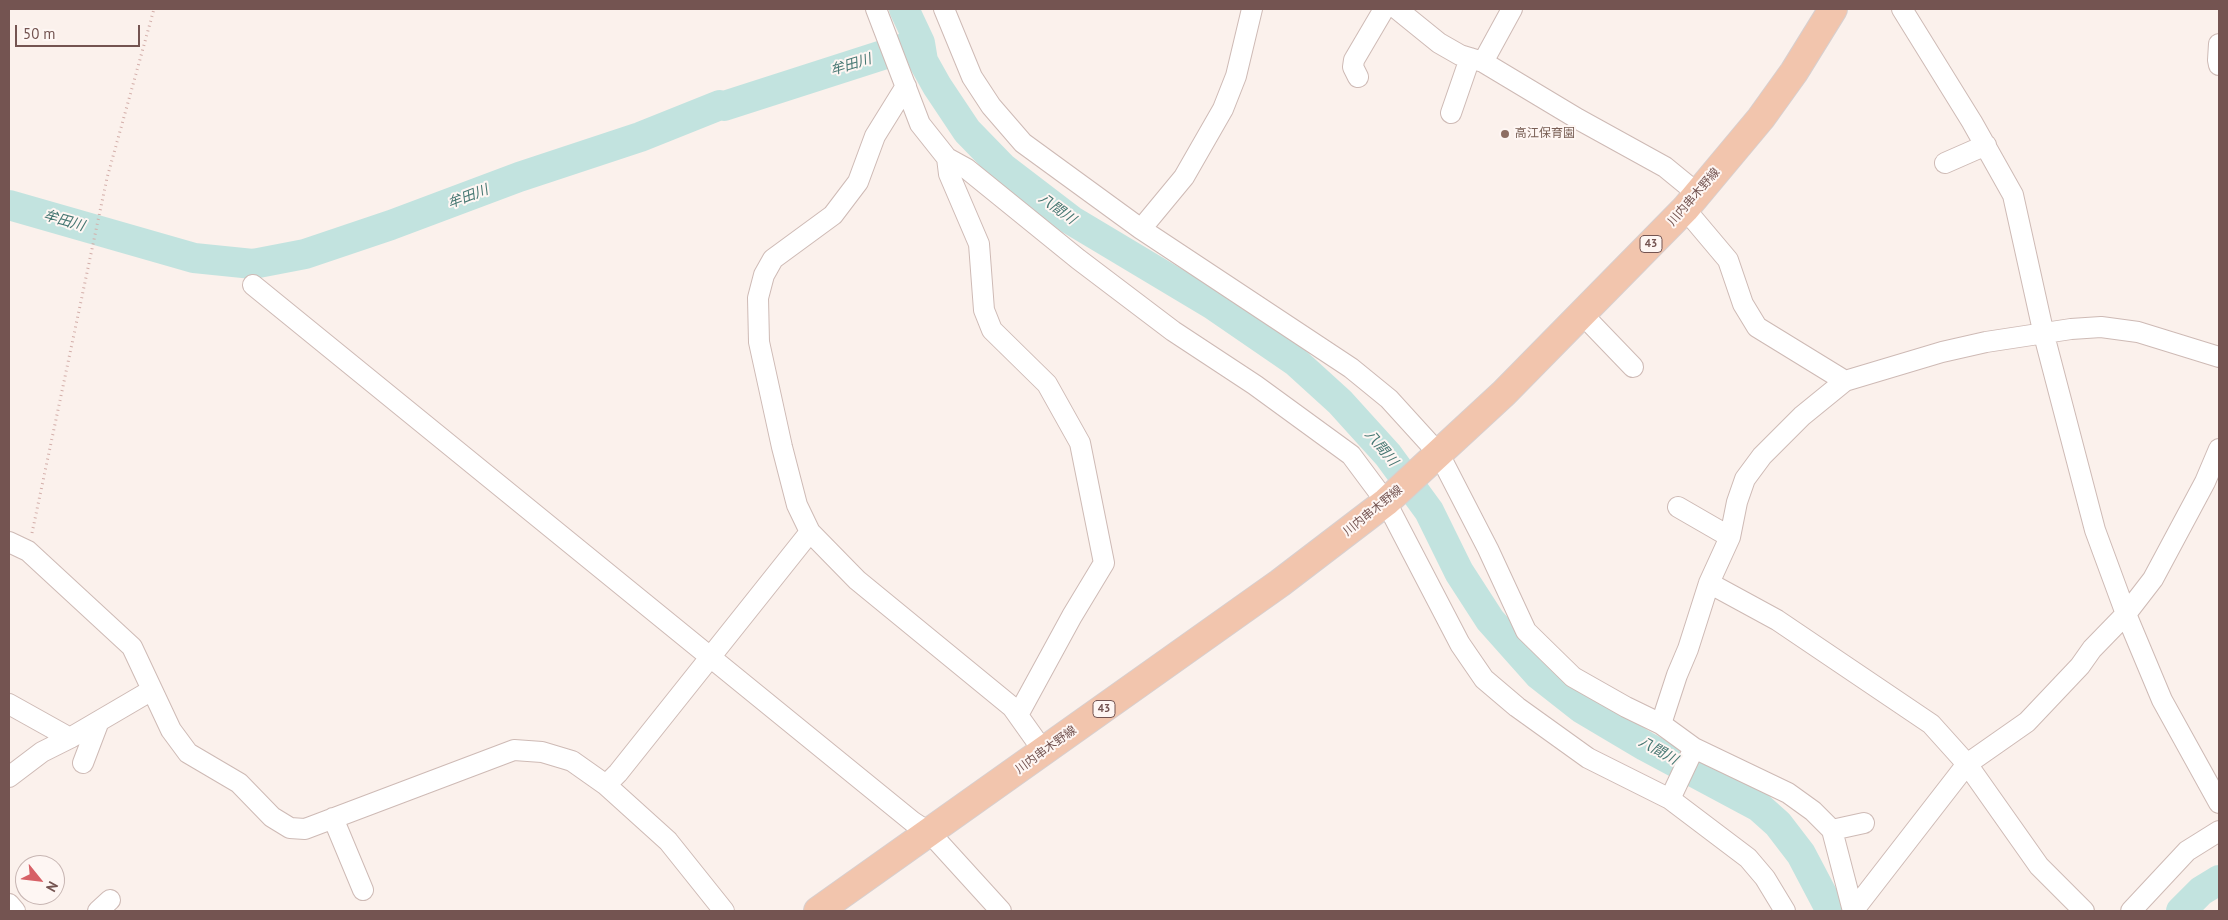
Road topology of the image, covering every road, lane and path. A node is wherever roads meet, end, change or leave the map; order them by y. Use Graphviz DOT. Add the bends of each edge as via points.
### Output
graph roads {
  1 [pos="154,9"];
  2 [pos="876,9"];
  3 [pos="944,9"];
  4 [pos="1252,9"];
  5 [pos="1384,9"];
  6 [pos="1397,9"];
  7 [pos="1512,9"];
  8 [pos="1833,9"];
  9 [pos="1902,9"];
  10 [pos="2219,44"];
  11 [pos="1477,60"];
  12 [pos="2219,65"];
  13 [pos="1358,77"];
  14 [pos="906,86"];
  15 [pos="1451,113"];
  16 [pos="1986,145"];
  17 [pos="947,158"];
  18 [pos="1945,164"];
  19 [pos="1691,202"];
  20 [pos="1142,229"];
  21 [pos="252,286"];
  22 [pos="1582,314"];
  23 [pos="2044,335"];
  24 [pos="2219,358"];
  25 [pos="1633,367"];
  26 [pos="1845,381"];
  27 [pos="2219,449"];
  28 [pos="1439,454"];
  29 [pos="1386,502"];
  30 [pos="1678,507"];
  31 [pos="810,532"];
  32 [pos="1730,537"];
  33 [pos="9,542"];
  34 [pos="28,551"];
  35 [pos="1709,583"];
  36 [pos="2126,614"];
  37 [pos="710,656"];
  38 [pos="152,690"];
  39 [pos="9,704"];
  40 [pos="1018,715"];
  41 [pos="100,721"];
  42 [pos="1661,724"];
  43 [pos="70,738"];
  44 [pos="1694,748"];
  45 [pos="1044,752"];
  46 [pos="83,762"];
  47 [pos="1967,764"];
  48 [pos="9,777"];
  49 [pos="606,785"];
  50 [pos="1670,799"];
  51 [pos="2219,803"];
  52 [pos="334,818"];
  53 [pos="1864,823"];
  54 [pos="1832,830"];
  55 [pos="2219,831"];
  56 [pos="930,833"];
  57 [pos="363,890"];
  58 [pos="9,904"];
  59 [pos="15,911"];
  60 [pos="724,911"];
  61 [pos="818,911"];
  62 [pos="1001,911"];
  63 [pos="1785,911"];
  64 [pos="1853,911"];
  65 [pos="2084,911"];
  66 [pos="2131,911"];
  1 -- 34 [label="path" via="107,178"];
  2 -- 14 [label="street"];
  3 -- 20 [label="street" via="972,77 991,106 1023,143"];
  4 -- 20 [label="street" via="1236,76 1223,109 1184,177"];
  5 -- 13 [label="street" via="1354,60 1353,67"];
  6 -- 11 [label="street" via="1439,44"];
  7 -- 11 [label="street"];
  8 -- 19 [label="main road, 川内串木野線 / 43" via="1762,118"];
  9 -- 16 [label="street"];
  10 -- 12 [label="street"];
  11 -- 15 [label="street"];
  11 -- 19 [label="street" via="1665,167"];
  14 -- 17 [label="street" via="920,124"];
  14 -- 31 [label="street" via="875,136 858,182 833,215 773,259 764,275 758,298 759,342 782,447 797,505"];
  16 -- 18 [label="street"];
  16 -- 23 [label="street" via="2013,195"];
  17 -- 29 [label="street" via="967,169 1173,331 1255,385 1351,455"];
  17 -- 40 [label="street" via="949,174 978,244 984,310 992,330 1047,384 1080,443 1104,563"];
  19 -- 22 [label="main road, 川内串木野線 / 43"];
  19 -- 26 [label="street" via="1728,260 1756,327"];
  20 -- 28 [label="street" via="1351,368 1389,399"];
  21 -- 37 [label="street"];
  22 -- 25 [label="street"];
  22 -- 28 [label="main road, 川内串木野線 / 43"];
  23 -- 24 [label="street" via="2101,327 2138,332"];
  23 -- 26 [label="street" via="1986,342 1942,352"];
  23 -- 36 [label="street" via="2095,530"];
  26 -- 32 [label="street" via="1802,416 1762,456 1745,479"];
  27 -- 36 [label="street" via="2153,579"];
  28 -- 29 [label="main road, 川内串木野線 / 43"];
  28 -- 42 [label="street" via="1526,632 1573,677"];
  29 -- 45 [label="main road, 川内串木野線 / 43" via="1280,583"];
  29 -- 50 [label="street" via="1460,644 1484,679 1588,758"];
  30 -- 32 [label="street"];
  31 -- 37 [label="street"];
  31 -- 40 [label="street" via="857,580"];
  32 -- 35 [label="street"];
  33 -- 34 [label="street"];
  34 -- 38 [label="street" via="132,648"];
  35 -- 42 [label="street"];
  35 -- 47 [label="street" via="1776,620 1932,724"];
  36 -- 47 [label="street" via="2027,722"];
  36 -- 51 [label="street" via="2162,700"];
  37 -- 49 [label="street"];
  37 -- 56 [label="street"];
  38 -- 41 [label="street"];
  38 -- 52 [label="street" via="170,730 188,753 239,783 272,817 290,828 305,830"];
  39 -- 43 [label="street"];
  40 -- 45 [label="street"];
  41 -- 43 [label="street"];
  41 -- 46 [label="street"];
  42 -- 44 [label="street"];
  43 -- 48 [label="street" via="42,752"];
  44 -- 50 [label="street"];
  44 -- 54 [label="street" via="1788,793"];
  45 -- 56 [label="main road, 川内串木野線 / 43"];
  47 -- 64 [label="street"];
  47 -- 65 [label="street" via="2039,866"];
  49 -- 52 [label="street" via="572,761 542,752 514,750"];
  49 -- 60 [label="street" via="668,841"];
  50 -- 63 [label="street" via="1748,858"];
  52 -- 57 [label="street"];
  53 -- 54 [label="street"];
  54 -- 64 [label="street"];
  55 -- 66 [label="street" via="2187,851"];
  56 -- 61 [label="main road, 川内串木野線 / 43"];
  56 -- 62 [label="street"];
  58 -- 59 [label="street"];
}
